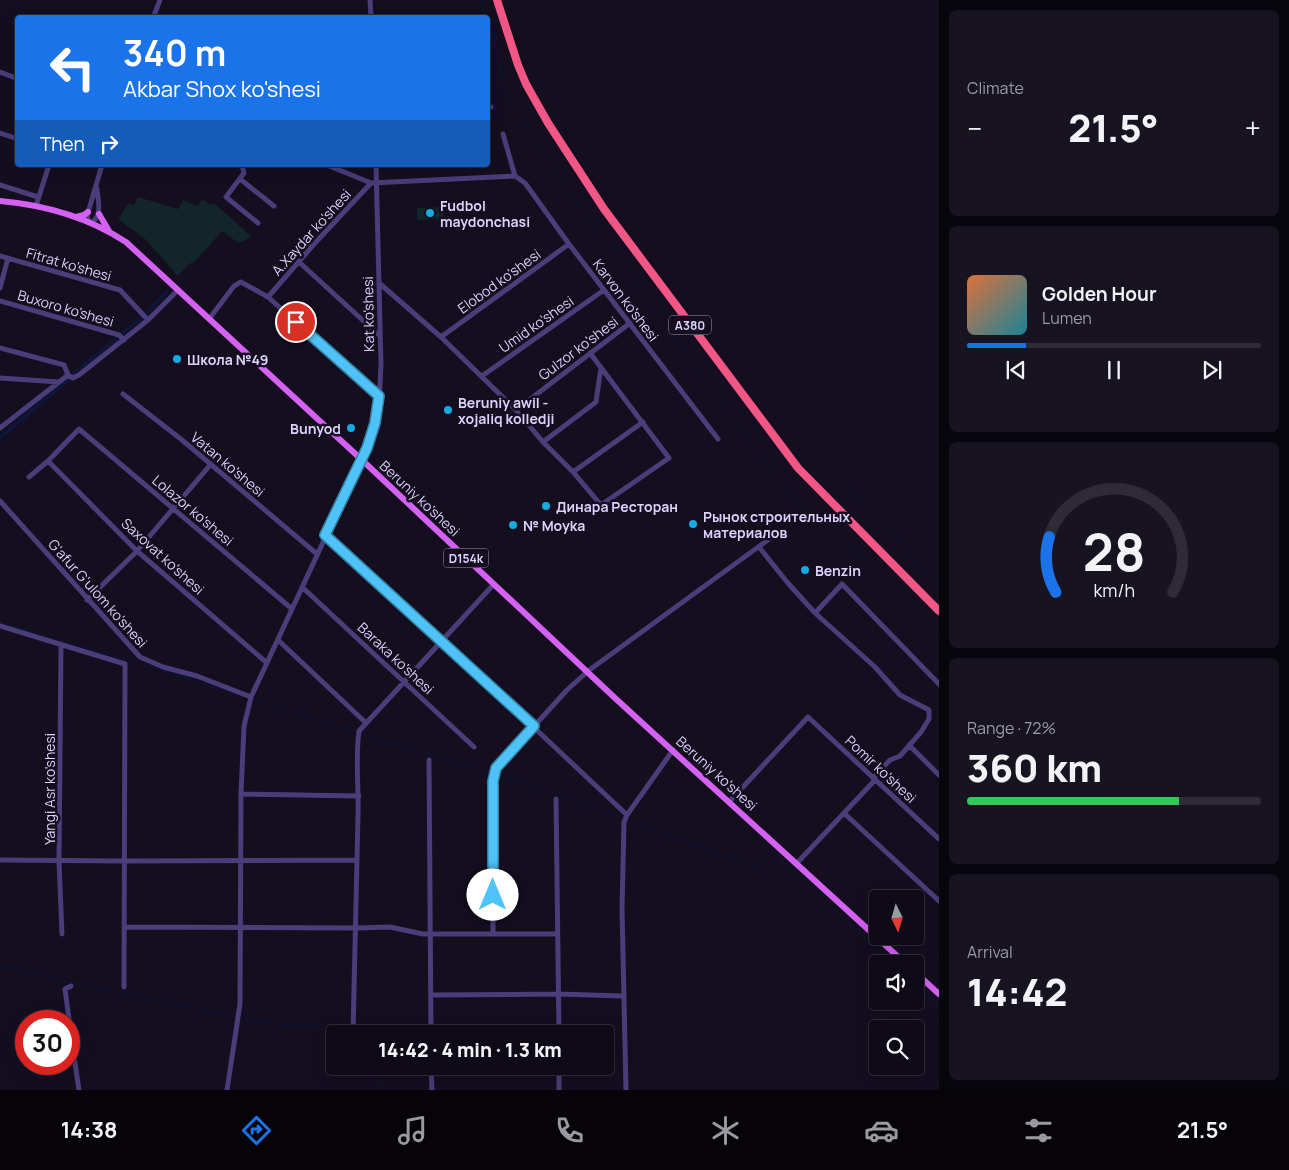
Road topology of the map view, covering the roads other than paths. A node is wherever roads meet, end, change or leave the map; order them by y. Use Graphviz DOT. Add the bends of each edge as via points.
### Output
graph roads {
  1 [pos="160,0"];
  2 [pos="370,0"];
  3 [pos="497,0"];
  4 [pos="154,15"];
  5 [pos="371,15"];
  6 [pos="0,72"];
  7 [pos="15,78"];
  8 [pos="0,133"];
  9 [pos="503,134"];
  10 [pos="15,138"];
  11 [pos="48,167"];
  12 [pos="101,167"];
  13 [pos="242,167"];
  14 [pos="332,167"];
  15 [pos="376,167"];
  16 [pos="515,176"];
  17 [pos="240,179"];
  18 [pos="374,183"];
  19 [pos="0,185"];
  20 [pos="96,186"];
  21 [pos="38,197"];
  22 [pos="0,201"];
  23 [pos="36,206"];
  24 [pos="274,206"];
  25 [pos="88,212"];
  26 [pos="99,214"];
  27 [pos="74,217"];
  28 [pos="90,223"];
  29 [pos="258,223"];
  30 [pos="110,232"];
  31 [pos="569,244"];
  32 [pos="0,256"];
  33 [pos="8,258"];
  34 [pos="298,262"];
  35 [pos="379,283"];
  36 [pos="0,288"];
  37 [pos="178,290"];
  38 [pos="604,290"];
  39 [pos="268,297"];
  40 [pos="0,301"];
  41 [pos="209,319"];
  42 [pos="148,320"];
  43 [pos="630,323"];
  44 [pos="380,336"];
  45 [pos="442,336"];
  46 [pos="124,340"];
  47 [pos="0,348"];
  48 [pos="590,353"];
  49 [pos="601,367"];
  50 [pos="68,376"];
  51 [pos="482,376"];
  52 [pos="0,378"];
  53 [pos="59,382"];
  54 [pos="123,394"];
  55 [pos="379,396"];
  56 [pos="516,410"];
  57 [pos="3,422"];
  58 [pos="643,422"];
  59 [pos="0,428"];
  60 [pos="718,439"];
  61 [pos="543,442"];
  62 [pos="362,460"];
  63 [pos="48,461"];
  64 [pos="211,464"];
  65 [pos="573,472"];
  66 [pos="29,476"];
  67 [pos="0,500"];
  68 [pos="175,509"];
  69 [pos="776,534"];
  70 [pos="325,535"];
  71 [pos="759,547"];
  72 [pos="137,551"];
  73 [pos="317,554"];
  74 [pos="494,584"];
  75 [pos="302,587"];
  76 [pos="87,600"];
  77 [pos="292,609"];
  78 [pos="939,611"];
  79 [pos="814,613"];
  80 [pos="0,626"];
  81 [pos="278,640"];
  82 [pos="442,641"];
  83 [pos="61,644"];
  84 [pos="267,663"];
  85 [pos="588,671"];
  86 [pos="405,681"];
  87 [pos="939,684"];
  88 [pos="251,697"];
  89 [pos="366,722"];
  90 [pos="534,726"];
  91 [pos="909,745"];
  92 [pos="474,747"];
  93 [pos="672,750"];
  94 [pos="429,760"];
  95 [pos="939,775"];
  96 [pos="874,779"];
  97 [pos="241,794"];
  98 [pos="359,796"];
  99 [pos="556,799"];
  100 [pos="729,802"];
  101 [pos="845,814"];
  102 [pos="627,815"];
  103 [pos="939,838"];
  104 [pos="0,860"];
  105 [pos="241,860"];
  106 [pos="357,860"];
  107 [pos="59,861"];
  108 [pos="124,862"];
  109 [pos="796,864"];
  110 [pos="939,901"];
  111 [pos="124,926"];
  112 [pos="241,927"];
  113 [pos="356,928"];
  114 [pos="493,933"];
  115 [pos="62,934"];
  116 [pos="430,934"];
  117 [pos="557,934"];
  118 [pos="896,955"];
  119 [pos="924,980"];
  120 [pos="71,986"];
  121 [pos="124,987"];
  122 [pos="559,994"];
  123 [pos="939,994"];
  124 [pos="431,996"];
  125 [pos="623,996"];
  126 [pos="68,1010"];
  127 [pos="353,1025"];
  128 [pos="430,1025"];
  129 [pos="559,1025"];
  130 [pos="77,1075"];
  131 [pos="431,1075"];
  132 [pos="559,1075"];
  133 [pos="79,1090"];
  134 [pos="227,1090"];
  135 [pos="432,1090"];
  136 [pos="558,1090"];
  137 [pos="626,1090"];
  1 -- 4 [label="street"];
  2 -- 5 [label="street"];
  3 -- 78 [label="highway, A380" via="526,84 604,208 798,468"];
  6 -- 7 [label="street"];
  8 -- 10 [label="street"];
  9 -- 16 [label="street"];
  11 -- 21 [label="street"];
  12 -- 20 [label="street"];
  13 -- 17 [label="street" via="244,173"];
  14 -- 18 [label="street"];
  15 -- 18 [label="street, Kat ko'shesi"];
  16 -- 18 [label="street"];
  16 -- 31 [label="street, Karvon ko'shesi" via="525,184"];
  17 -- 24 [label="street"];
  17 -- 29 [label="street" via="226,197"];
  18 -- 34 [label="street, A.Xaydar ko'shesi"];
  18 -- 35 [label="street, Kat ko'shesi"];
  19 -- 21 [label="street"];
  20 -- 25 [label="street"];
  20 -- 26 [label="street"];
  21 -- 23 [label="street"];
  22 -- 23 [label="main road, Beruniy ko'shesi / D154k"];
  23 -- 27 [label="main road, Beruniy ko'shesi / D154k"];
  25 -- 27 [label="main road"];
  25 -- 28 [label="street"];
  26 -- 28 [label="street"];
  26 -- 30 [label="main road"];
  27 -- 28 [label="main road, Beruniy ko'shesi / D154k"];
  28 -- 30 [label="main road, Beruniy ko'shesi / D154k"];
  30 -- 37 [label="main road, Beruniy ko'shesi / D154k" via="126,242"];
  31 -- 38 [label="street, Karvon ko'shesi"];
  31 -- 45 [label="street, Elobod ko'shesi"];
  32 -- 33 [label="street, Fitrat ko'shesi"];
  33 -- 36 [label="street"];
  33 -- 42 [label="street, Fitrat ko'shesi" via="120,290"];
  34 -- 39 [label="street, A.Xaydar ko'shesi"];
  34 -- 44 [label="street"];
  35 -- 44 [label="street, Kat ko'shesi"];
  35 -- 45 [label="street"];
  37 -- 41 [label="main road, Beruniy ko'shesi / D154k"];
  37 -- 42 [label="street"];
  38 -- 43 [label="street, Karvon ko'shesi"];
  38 -- 51 [label="street, Umid ko'shesi"];
  39 -- 41 [label="street" via="241,282 234,286"];
  39 -- 55 [label="street"];
  40 -- 46 [label="street, Buxoro ko'shesi" via="119,335"];
  41 -- 62 [label="main road, Beruniy ko'shesi / D154k"];
  42 -- 46 [label="street"];
  43 -- 48 [label="street, Gulzor ko'shesi"];
  43 -- 60 [label="street, Karvon ko'shesi"];
  44 -- 55 [label="street, Kat ko'shesi"];
  45 -- 51 [label="street"];
  46 -- 50 [label="street" via="79,375"];
  47 -- 50 [label="street" via="64,365"];
  48 -- 49 [label="street"];
  48 -- 56 [label="street, Gulzor ko'shesi"];
  49 -- 58 [label="street"];
  49 -- 61 [label="street" via="596,402"];
  50 -- 53 [label="street"];
  51 -- 56 [label="street"];
  52 -- 53 [label="street"];
  53 -- 57 [label="street"];
  54 -- 64 [label="street, Vatan ko'shesi"];
  55 -- 62 [label="street, Kat ko'shesi" via="375,423"];
  56 -- 61 [label="street"];
  57 -- 59 [label="street"];
  58 -- 65 [label="street"];
  58 -- 65 [label="street" via="669,458 601,505"];
  61 -- 65 [label="street"];
  62 -- 70 [label="street, Kat ko'shesi"];
  62 -- 74 [label="main road, Beruniy ko'shesi / D154k"];
  63 -- 66 [label="street"];
  63 -- 68 [label="street, Lolazor ko'shesi" via="79,429"];
  63 -- 72 [label="street, Saxovat ko'shesi"];
  64 -- 68 [label="street"];
  64 -- 73 [label="street, Vatan ko'shesi"];
  67 -- 76 [label="street, G'afur G'ulom ko'shesi"];
  68 -- 72 [label="street"];
  68 -- 77 [label="street, Lolazor ko'shesi"];
  69 -- 71 [label="street"];
  70 -- 73 [label="street, Kat ko'shesi"];
  70 -- 82 [label="street"];
  71 -- 79 [label="street"];
  71 -- 85 [label="street"];
  72 -- 76 [label="street"];
  72 -- 84 [label="street, Saxovat ko'shesi"];
  73 -- 75 [label="street, Kat ko'shesi"];
  74 -- 82 [label="street"];
  74 -- 85 [label="main road, Beruniy ko'shesi / D154k"];
  75 -- 77 [label="street, Kat ko'shesi"];
  75 -- 86 [label="street, Baraka ko'shesi"];
  76 -- 88 [label="street, G'afur G'ulom ko'shesi" via="140,657"];
  77 -- 81 [label="street, Kat ko'shesi"];
  79 -- 87 [label="street" via="842,584"];
  79 -- 91 [label="street" via="900,695 929,710 929,719"];
  80 -- 83 [label="street"];
  81 -- 84 [label="street, Kat ko'shesi"];
  81 -- 89 [label="street"];
  82 -- 86 [label="street"];
  82 -- 90 [label="street"];
  83 -- 107 [label="street, Yangi Asr ko'shesi"];
  83 -- 108 [label="street" via="125,664"];
  84 -- 88 [label="street, Kat ko'shesi"];
  85 -- 90 [label="street"];
  85 -- 93 [label="main road, Beruniy ko'shesi / D154k"];
  86 -- 89 [label="street"];
  86 -- 92 [label="street, Baraka ko'shesi"];
  88 -- 97 [label="street, Kat ko'shesi" via="244,726"];
  89 -- 98 [label="street" via="357,741"];
  90 -- 102 [label="street"];
  90 -- 114 [label="street" via="496,768 493,781"];
  91 -- 95 [label="street"];
  91 -- 96 [label="street"];
  93 -- 100 [label="main road, Beruniy ko'shesi / D154k"];
  93 -- 102 [label="street"];
  94 -- 116 [label="street"];
  96 -- 100 [label="street, Pomir ko'shesi" via="808,717"];
  96 -- 101 [label="street"];
  96 -- 103 [label="street, Pomir ko'shesi"];
  97 -- 98 [label="street"];
  97 -- 105 [label="street, Kat ko'shesi"];
  98 -- 106 [label="street"];
  99 -- 117 [label="street"];
  100 -- 109 [label="main road, Beruniy ko'shesi / D154k"];
  101 -- 109 [label="street"];
  101 -- 110 [label="street"];
  102 -- 125 [label="street" via="624,822 622,899"];
  104 -- 107 [label="street"];
  105 -- 106 [label="street"];
  105 -- 108 [label="street"];
  105 -- 112 [label="street, Kat ko'shesi"];
  106 -- 113 [label="street"];
  107 -- 108 [label="street"];
  107 -- 115 [label="street, Yangi Asr ko'shesi"];
  108 -- 111 [label="street"];
  109 -- 118 [label="main road, Beruniy ko'shesi / D154k"];
  111 -- 112 [label="street"];
  111 -- 121 [label="street"];
  112 -- 113 [label="street"];
  112 -- 134 [label="street, Kat ko'shesi" via="240,1009"];
  113 -- 116 [label="street" via="390,927"];
  113 -- 127 [label="street"];
  114 -- 116 [label="street"];
  114 -- 117 [label="street"];
  116 -- 124 [label="street"];
  117 -- 122 [label="street"];
  119 -- 123 [label="main road"];
  120 -- 126 [label="street" via="65,989"];
  122 -- 124 [label="street"];
  122 -- 125 [label="street"];
  122 -- 129 [label="street"];
  124 -- 128 [label="street"];
  125 -- 137 [label="street"];
  130 -- 133 [label="street"];
  131 -- 135 [label="street"];
  132 -- 136 [label="street"];
}
